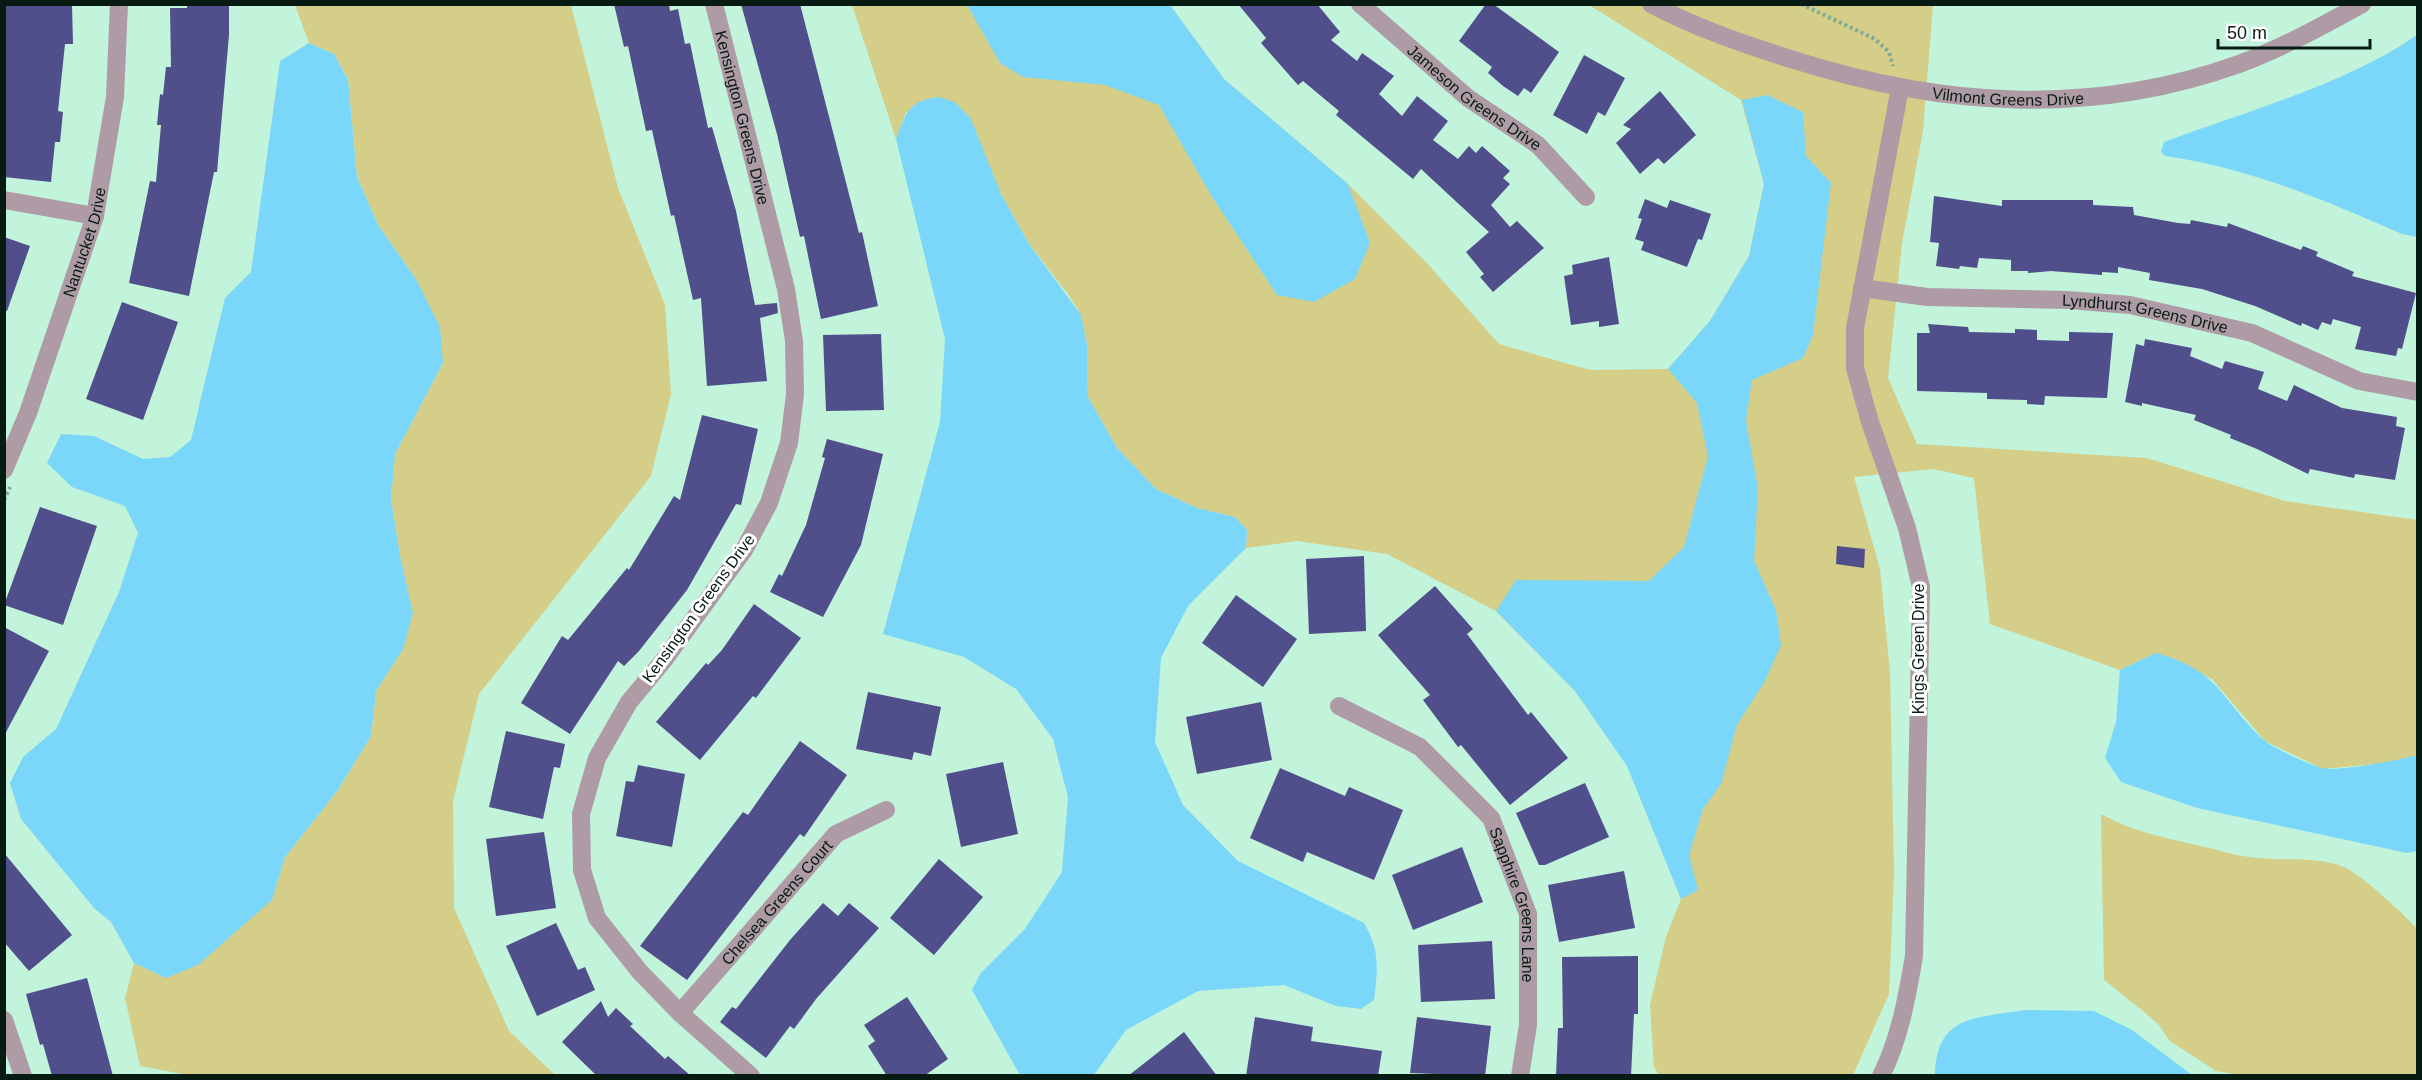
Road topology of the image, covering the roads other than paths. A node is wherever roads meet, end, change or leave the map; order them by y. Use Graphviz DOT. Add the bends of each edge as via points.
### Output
graph roads {
  1 [pos="118,4"];
  2 [pos="714,4"];
  3 [pos="1360,4"];
  4 [pos="1651,4"];
  5 [pos="2361,4"];
  6 [pos="1900,88"];
  7 [pos="1586,197"];
  8 [pos="4,200"];
  9 [pos="96,216"];
  10 [pos="1862,288"];
  11 [pos="2418,392"];
  12 [pos="4,470"];
  13 [pos="1339,706"];
  14 [pos="886,810"];
  15 [pos="680,1013"];
  16 [pos="4,1020"];
  17 [pos="23,1076"];
  18 [pos="751,1076"];
  19 [pos="1520,1076"];
  20 [pos="1881,1076"];
  1 -- 9 [label="street, Nantucket Drive" via="115,97"];
  2 -- 15 [label="street, Kensington Greens Drive" via="786,289 794,341 795,383 789,442 769,503 744,550 629,702 597,758 581,814 582,870 597,918 640,972"];
  3 -- 7 [label="street, Jameson Greens Drive" via="1468,98 1538,145"];
  4 -- 6 [label="street, Vilmont Greens Drive" via="1774,53"];
  5 -- 6 [label="street, Vilmont Greens Drive" via="2297,40 2238,64 2126,92 2030,101 1965,98"];
  6 -- 10 [label="street, Kings Green Drive"];
  8 -- 9 [label="street"];
  9 -- 12 [label="street, Nantucket Drive"];
  10 -- 11 [label="street, Lyndhurst Greens Drive" via="1927,297 2130,305 2253,333 2359,381"];
  10 -- 20 [label="street, Kings Green Drive" via="1855,328 1855,368 1907,528 1921,586 1914,956 1905,1005"];
  13 -- 19 [label="street, Sapphire Greens Lane" via="1420,747 1491,818 1528,914 1528,1025"];
  14 -- 15 [label="street, Chelsea Greens Court" via="836,834"];
  15 -- 18 [label="street, Kensington Greens Drive"];
  16 -- 17 [label="street"];
}
